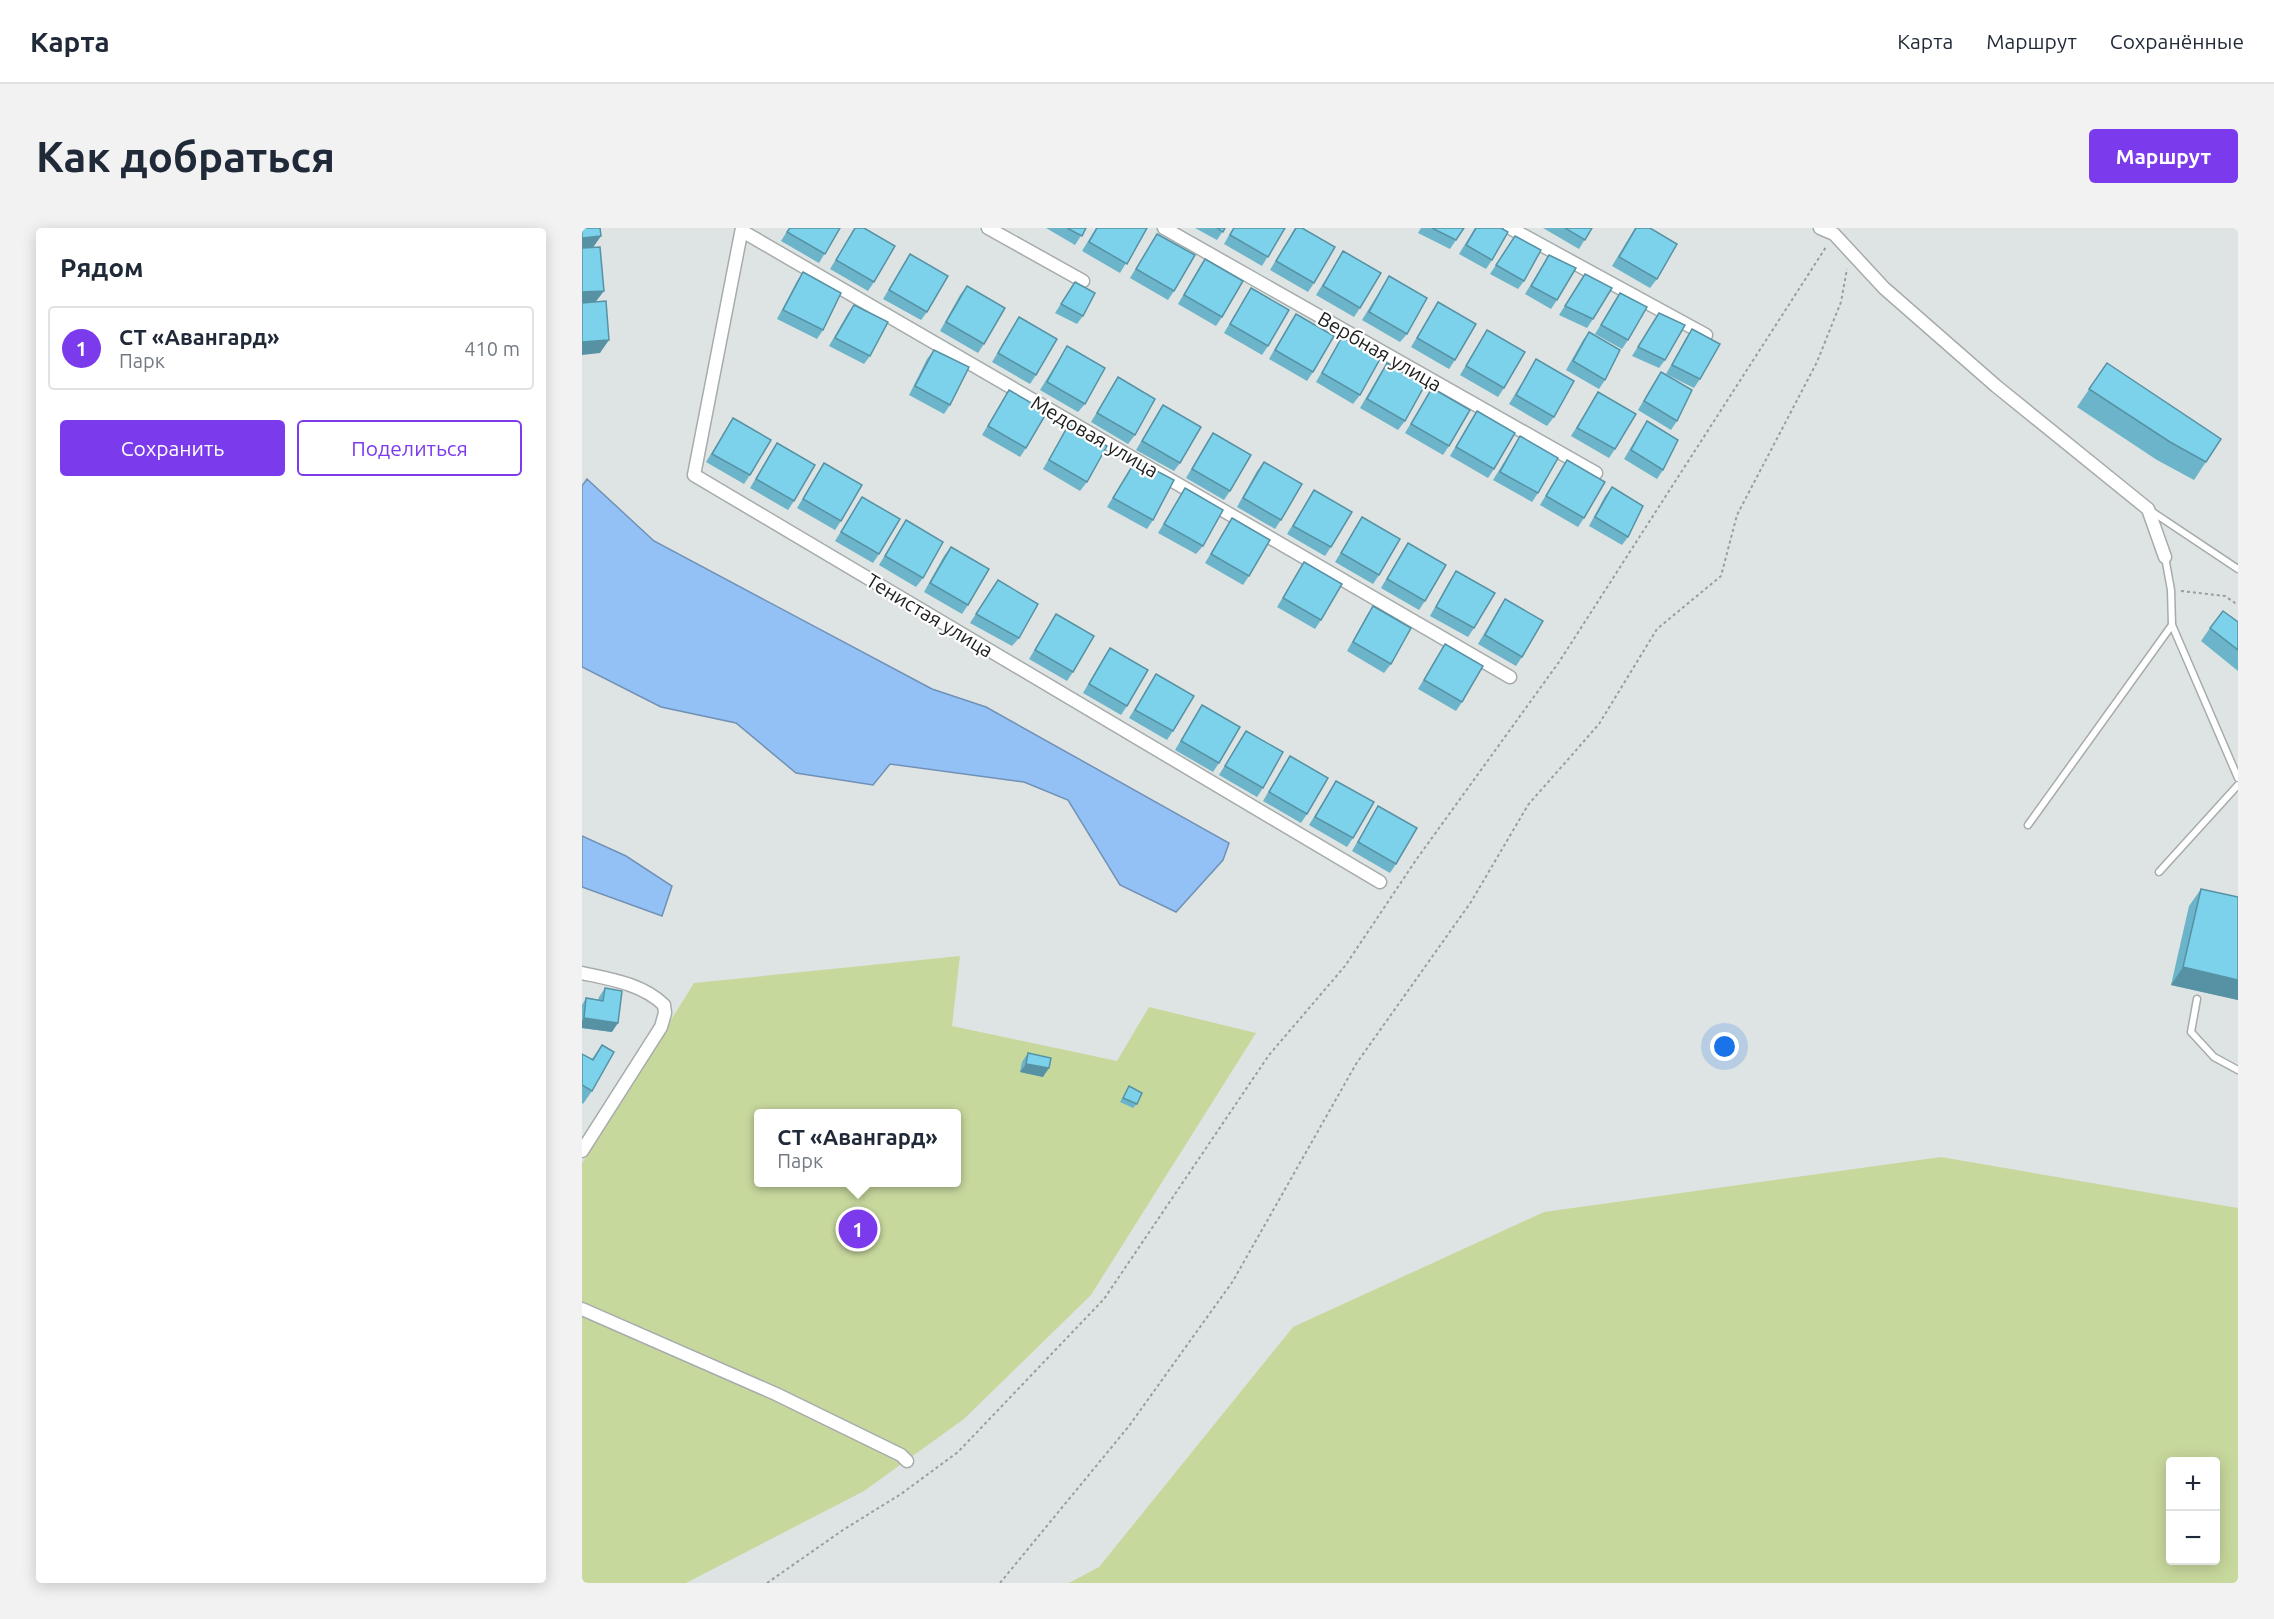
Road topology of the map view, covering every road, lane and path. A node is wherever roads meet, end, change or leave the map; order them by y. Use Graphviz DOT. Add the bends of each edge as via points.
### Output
graph roads {
  1 [pos="988,228"];
  2 [pos="1164,228"];
  3 [pos="1510,228"];
  4 [pos="1820,228"];
  5 [pos="742,230"];
  6 [pos="1836,231"];
  7 [pos="1848,266"];
  8 [pos="1083,281"];
  9 [pos="1706,335"];
  10 [pos="1596,473"];
  11 [pos="2148,509"];
  12 [pos="2166,557"];
  13 [pos="2238,570"];
  14 [pos="2171,590"];
  15 [pos="2238,605"];
  16 [pos="2172,625"];
  17 [pos="1510,677"];
  18 [pos="2238,778"];
  19 [pos="2238,785"];
  20 [pos="2028,825"];
  21 [pos="2159,872"];
  22 [pos="1380,882"];
  23 [pos="582,973"];
  24 [pos="2197,999"];
  25 [pos="2238,1071"];
  26 [pos="582,1151"];
  27 [pos="582,1309"];
  28 [pos="907,1461"];
  29 [pos="767,1583"];
  30 [pos="1000,1583"];
  1 -- 8 [label="street"];
  2 -- 10 [label="street, Вербная улица"];
  3 -- 9 [label="street"];
  4 -- 6 [label="street"];
  5 -- 17 [label="street, Медовая улица"];
  5 -- 22 [label="street, Тенистая улица" via="694,475"];
  6 -- 11 [label="street" via="1884,288 1996,386"];
  6 -- 29 [label="path" via="1559,662 1345,966 1269,1055 1104,1299 958,1452"];
  7 -- 30 [label="path" via="1841,303 1816,362 1737,515 1721,576 1657,629 1599,724 1528,805 1471,902 1356,1064 1233,1281 1129,1426"];
  11 -- 12 [label="street"];
  11 -- 13 [label="lane"];
  12 -- 14 [label="lane"];
  14 -- 15 [label="path" via="2225,596"];
  14 -- 16 [label="lane"];
  16 -- 18 [label="lane"];
  16 -- 20 [label="lane"];
  19 -- 21 [label="lane"];
  23 -- 26 [label="street" via="640,989 664,1005 661,1027"];
  24 -- 25 [label="lane" via="2191,1032 2214,1057"];
  27 -- 28 [label="street" via="776,1394"];
}
